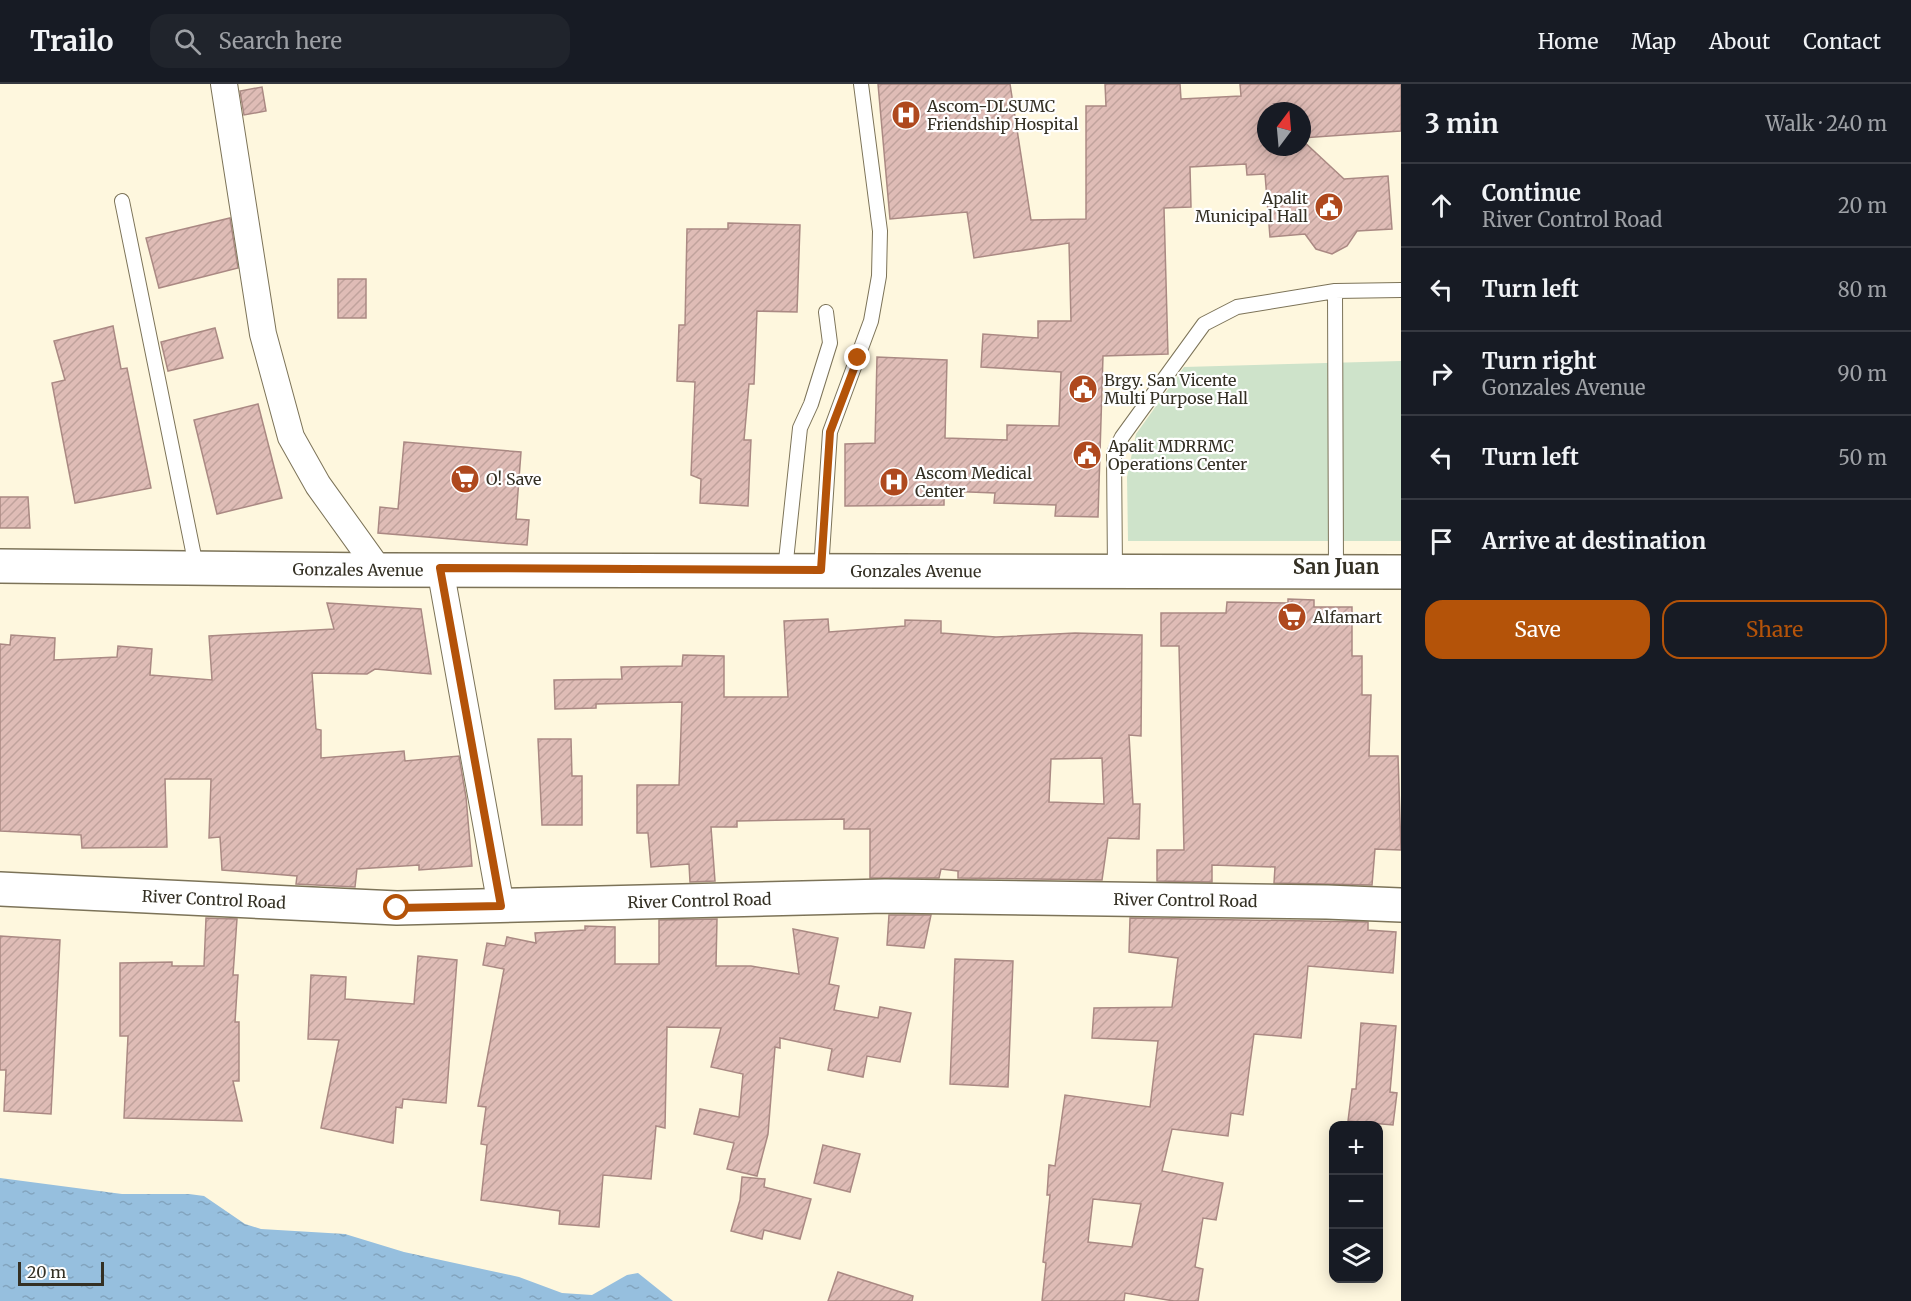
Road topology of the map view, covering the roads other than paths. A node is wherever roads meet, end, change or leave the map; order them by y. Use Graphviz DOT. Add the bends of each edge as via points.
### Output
graph roads {
  1 [pos="224,84"];
  2 [pos="861,84"];
  3 [pos="122,201"];
  4 [pos="1401,290"];
  5 [pos="1335,291"];
  6 [pos="826,312"];
  7 [pos="0,566"];
  8 [pos="196,566"];
  9 [pos="440,568"];
  10 [pos="379,570"];
  11 [pos="785,570"];
  12 [pos="821,570"];
  13 [pos="1115,571"];
  14 [pos="1336,571"];
  15 [pos="1401,572"];
  16 [pos="0,889"];
  17 [pos="1401,905"];
  18 [pos="501,906"];
  1 -- 10 [label="street" via="263,334 291,437 318,485"];
  2 -- 12 [label="lane" via="880,231 879,276 871,321 830,432"];
  3 -- 8 [label="lane"];
  4 -- 5 [label="lane"];
  5 -- 13 [label="lane" via="1237,307 1204,324 1114,453"];
  5 -- 14 [label="lane"];
  6 -- 11 [label="lane" via="830,343 800,428"];
  7 -- 8 [label="main road, Gonzales Avenue"];
  8 -- 10 [label="main road, Gonzales Avenue"];
  9 -- 10 [label="main road, Gonzales Avenue"];
  9 -- 11 [label="main road, Gonzales Avenue"];
  9 -- 18 [label="street"];
  11 -- 12 [label="main road, Gonzales Avenue"];
  12 -- 13 [label="main road, Gonzales Avenue"];
  13 -- 14 [label="main road, Gonzales Avenue"];
  14 -- 15 [label="main road, Gonzales Avenue"];
  16 -- 18 [label="main road, River Control Road" via="397,908"];
  17 -- 18 [label="main road, River Control Road" via="885,896"];
}
